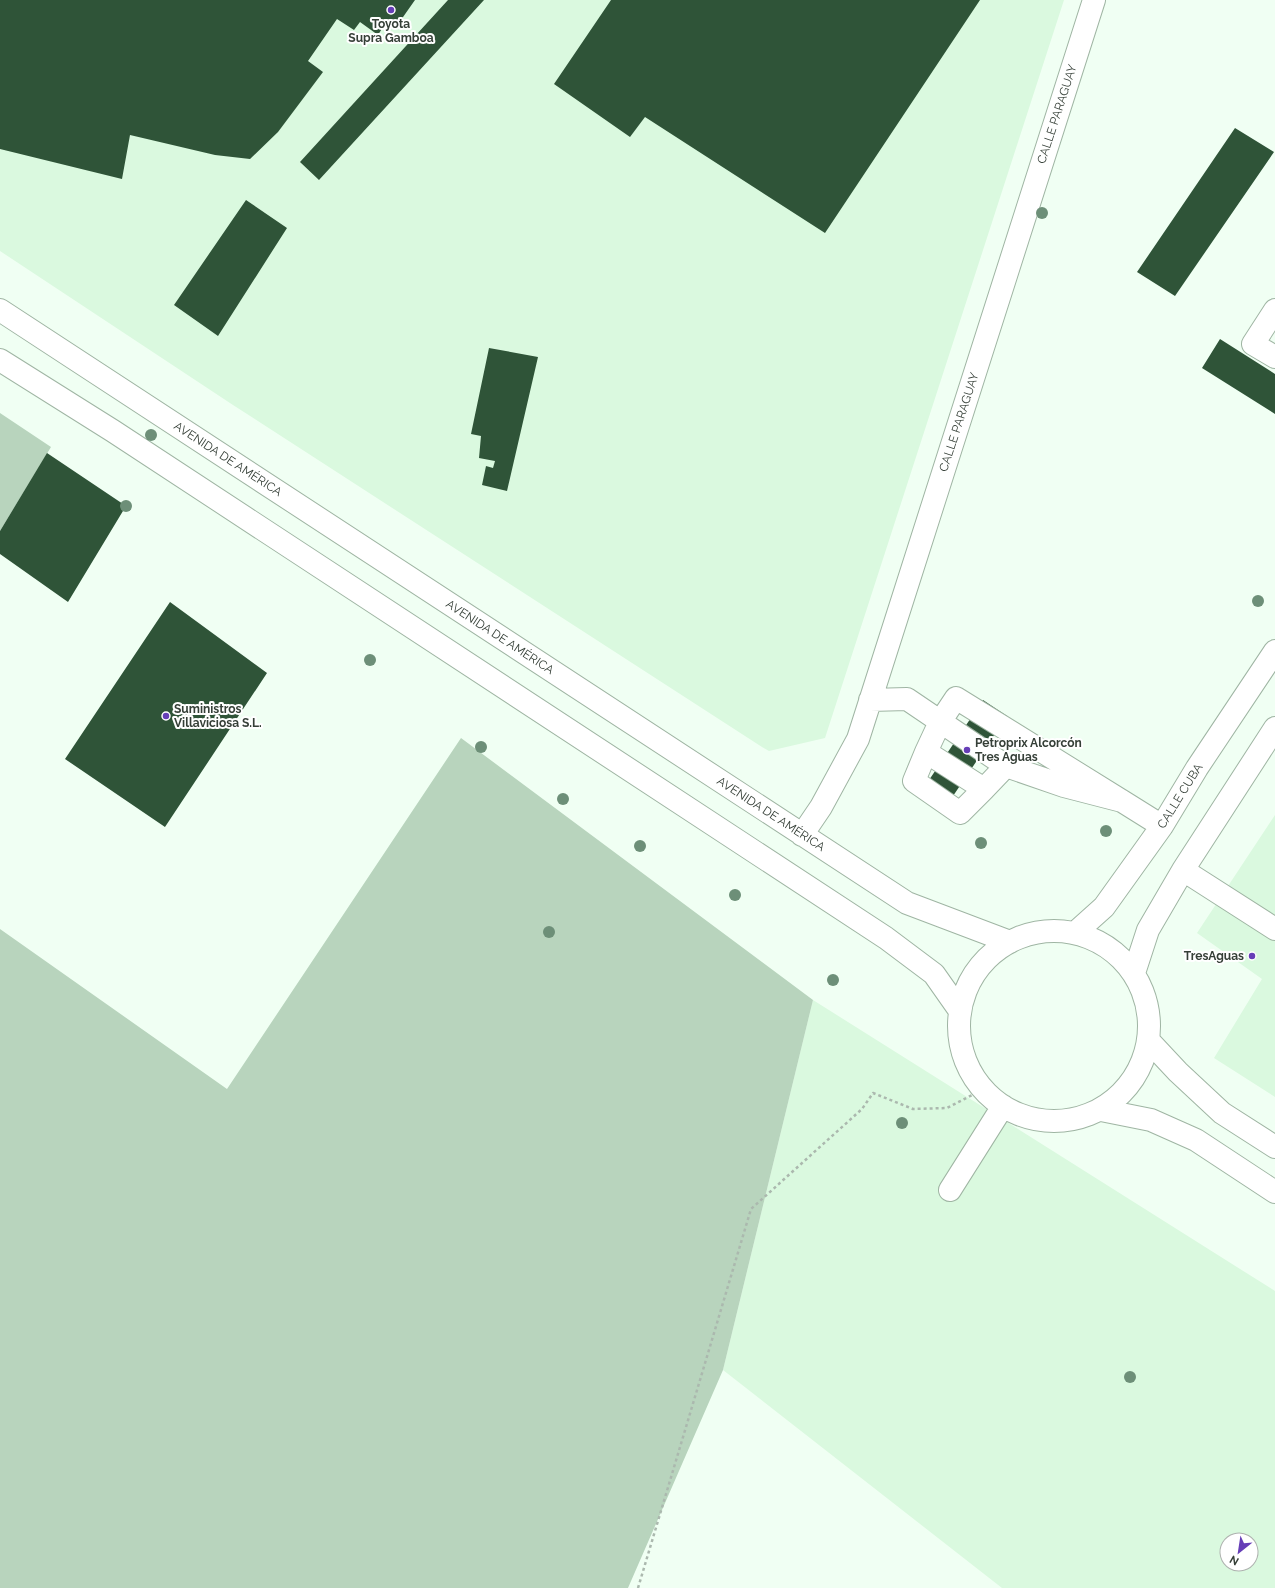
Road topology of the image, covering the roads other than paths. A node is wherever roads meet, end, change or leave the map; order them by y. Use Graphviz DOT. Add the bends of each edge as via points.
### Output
graph roads {
  1 [pos="1094,0"];
  2 [pos="0,310"];
  3 [pos="1275,310"];
  4 [pos="1275,357"];
  5 [pos="0,360"];
  6 [pos="1275,651"];
  7 [pos="870,700"];
  8 [pos="940,722"];
  9 [pos="1275,728"];
  10 [pos="926,752"];
  11 [pos="1265,756"];
  12 [pos="1006,766"];
  13 [pos="984,789"];
  14 [pos="1122,801"];
  15 [pos="1162,826"];
  16 [pos="802,835"];
  17 [pos="1183,870"];
  18 [pos="1275,929"];
  19 [pos="1075,933"];
  20 [pos="1010,942"];
  21 [pos="1134,973"];
  22 [pos="960,1011"];
  23 [pos="1149,1041"];
  24 [pos="1002,1106"];
  25 [pos="1101,1110"];
  26 [pos="1275,1147"];
  27 [pos="950,1190"];
  28 [pos="1275,1192"];
  1 -- 7 [label="street, CALLE PARAGUAY"];
  2 -- 16 [label="street, AVENIDA DE AMÉRICA"];
  3 -- 4 [label="street" via="1253,344"];
  5 -- 22 [label="street" via="113,431 886,938 934,974"];
  6 -- 15 [label="street, CALLE CUBA" via="1197,768"];
  7 -- 8 [label="street" via="907,699"];
  7 -- 16 [label="street, CALLE PARAGUAY" via="858,739 821,807"];
  8 -- 10 [label="street"];
  8 -- 12 [label="street"];
  8 -- 14 [label="street" via="956,698"];
  9 -- 11 [label="street"];
  10 -- 13 [label="street"];
  10 -- 13 [label="street" via="914,781 960,813"];
  11 -- 17 [label="street"];
  12 -- 13 [label="street"];
  12 -- 14 [label="street" via="1064,786"];
  14 -- 15 [label="street"];
  15 -- 19 [label="street, CALLE CUBA" via="1104,907"];
  16 -- 20 [label="street, AVENIDA DE AMÉRICA" via="907,903"];
  17 -- 18 [label="street"];
  17 -- 21 [label="street" via="1148,930"];
  19 -- 20 [label="street" via="1042,932"];
  19 -- 21 [label="street" via="1098,941 1117,955"];
  20 -- 22 [label="street" via="986,959 969,983"];
  21 -- 23 [label="street" via="1148,1009"];
  22 -- 24 [label="street" via="960,1039 968,1066 983,1089"];
  23 -- 25 [label="street" via="1140,1068 1124,1092"];
  23 -- 26 [label="street" via="1222,1113"];
  24 -- 25 [label="street" via="1026,1117 1051,1122 1077,1119"];
  24 -- 27 [label="street"];
  25 -- 28 [label="street" via="1151,1120 1196,1140"];
}
